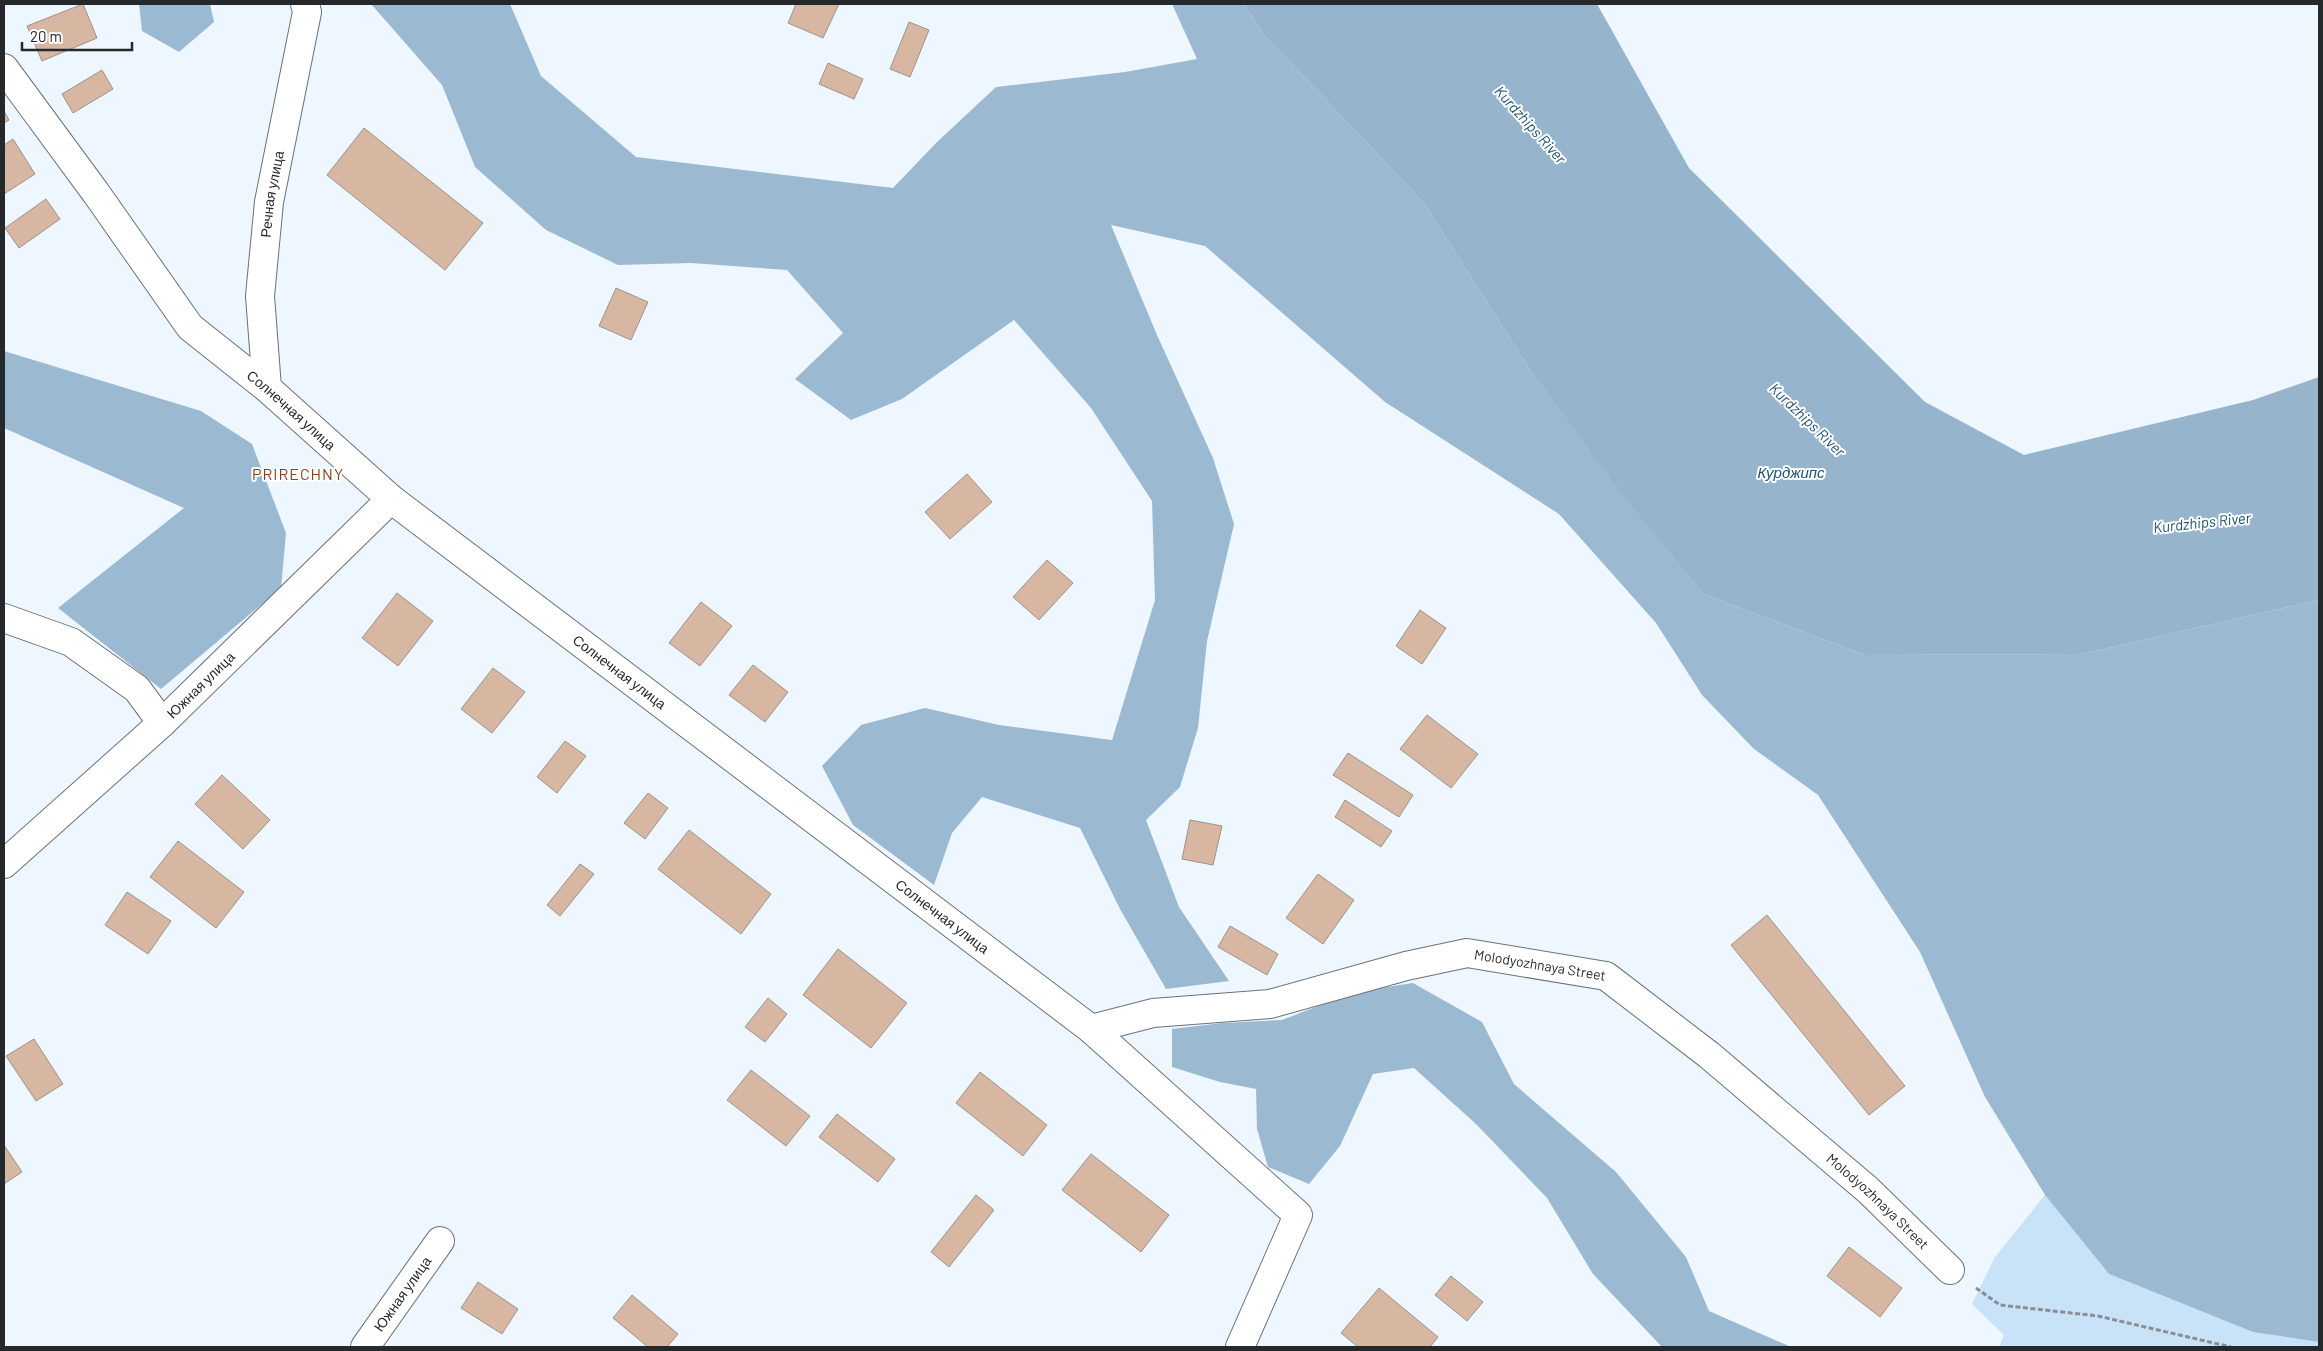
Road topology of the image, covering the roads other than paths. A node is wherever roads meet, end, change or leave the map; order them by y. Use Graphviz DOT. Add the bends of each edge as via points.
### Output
graph roads {
  1 [pos="305,4"];
  2 [pos="4,68"];
  3 [pos="267,388"];
  4 [pos="390,499"];
  5 [pos="4,618"];
  6 [pos="162,723"];
  7 [pos="4,864"];
  8 [pos="1091,1029"];
  9 [pos="440,1241"];
  10 [pos="1950,1270"];
  11 [pos="365,1347"];
  12 [pos="1240,1347"];
  1 -- 3 [label="street, Речная улица" via="307,12 269,202 260,296"];
  2 -- 3 [label="street, Солнечная улица" via="190,327"];
  3 -- 4 [label="street, Солнечная улица"];
  4 -- 6 [label="street, Южная улица"];
  4 -- 8 [label="street, Солнечная улица"];
  5 -- 6 [label="street" via="71,642 137,689"];
  6 -- 7 [label="street, Южная улица"];
  8 -- 10 [label="street, Molodyozhnaya Street" via="1153,1013 1270,1004 1406,966 1466,953 1606,976 1709,1055 1861,1183"];
  8 -- 12 [label="street, Солнечная улица" via="1298,1215"];
  9 -- 11 [label="street, Южная улица"];
}
